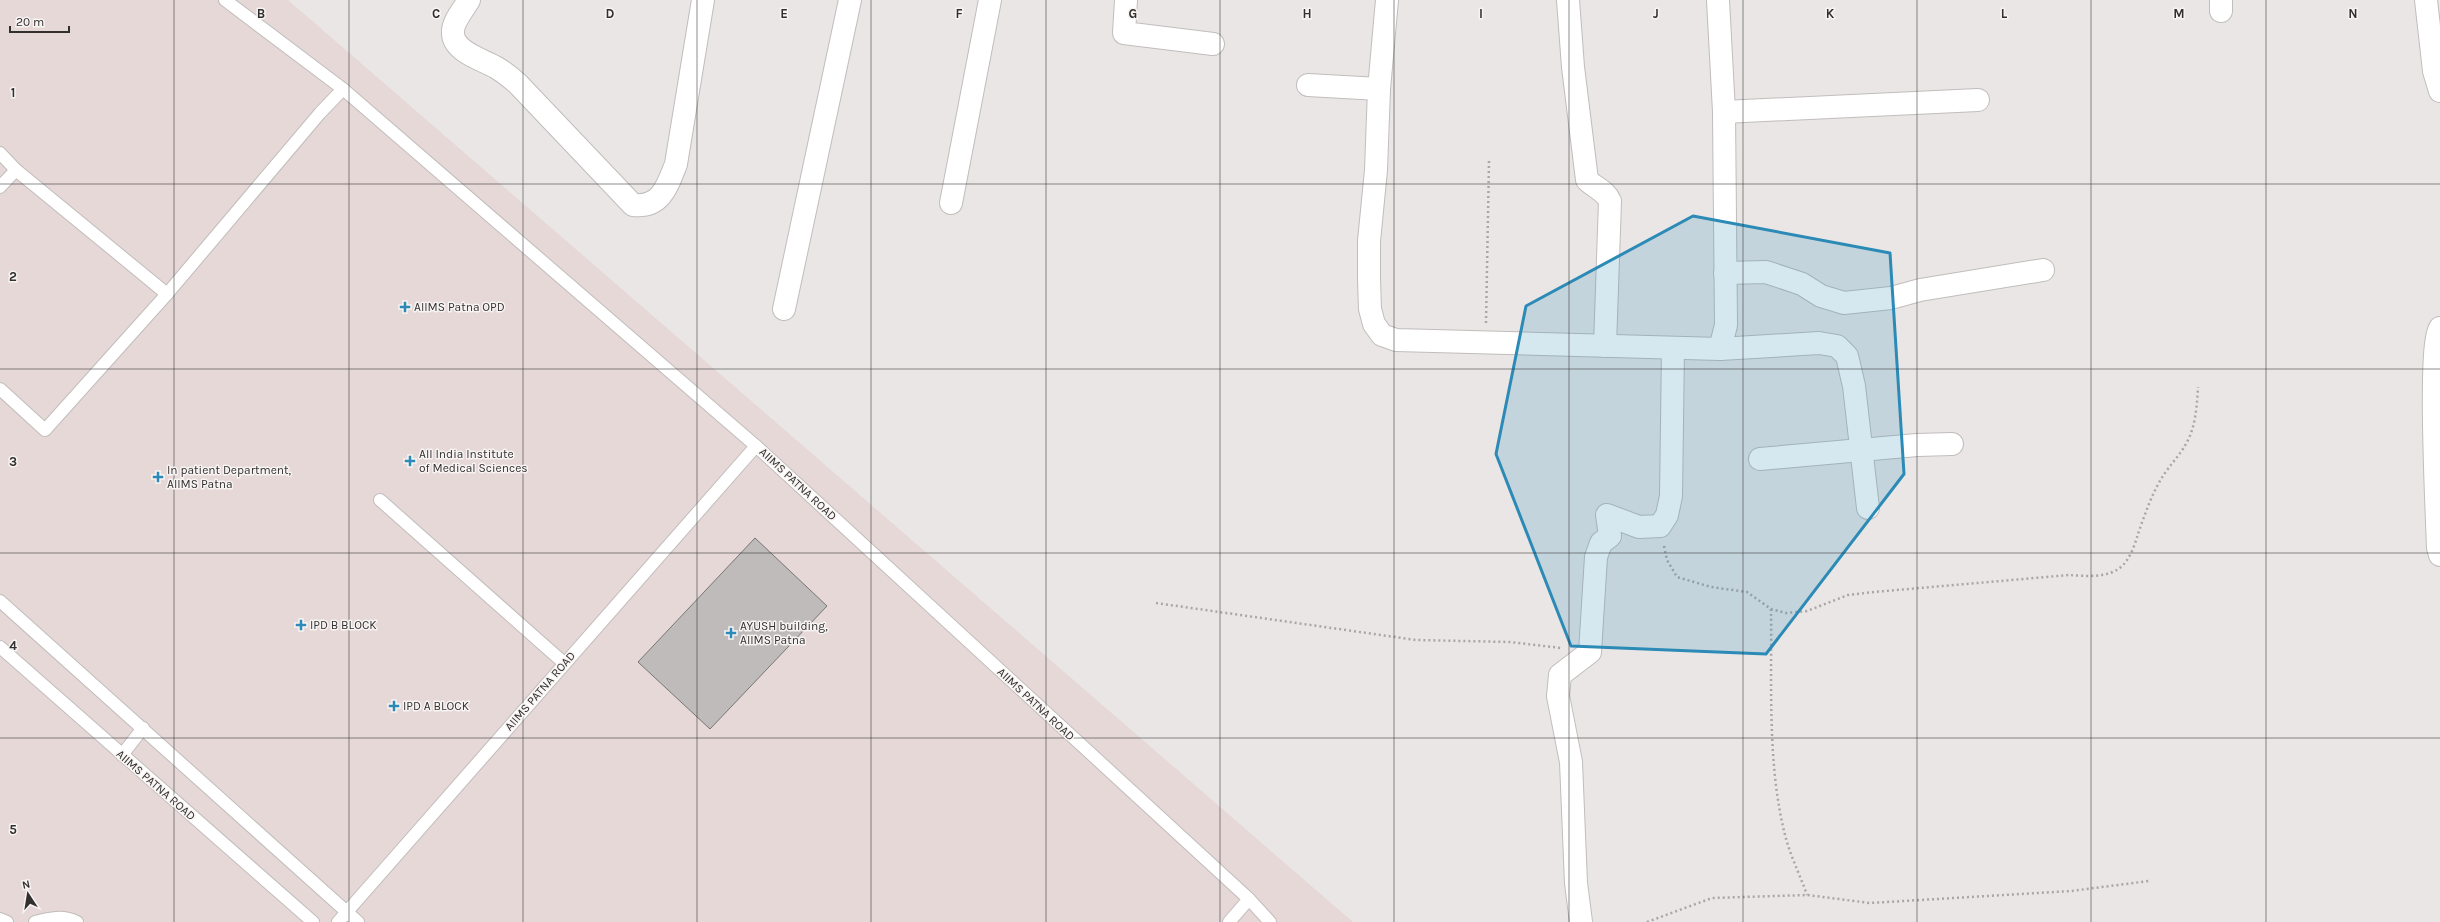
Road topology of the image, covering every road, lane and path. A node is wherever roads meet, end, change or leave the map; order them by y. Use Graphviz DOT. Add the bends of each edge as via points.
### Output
graph roads {
  1 [pos="225,0"];
  2 [pos="469,0"];
  3 [pos="703,0"];
  4 [pos="850,0"];
  5 [pos="990,0"];
  6 [pos="1126,0"];
  7 [pos="1387,0"];
  8 [pos="1568,0"];
  9 [pos="1718,0"];
  10 [pos="2426,0"];
  11 [pos="1213,44"];
  12 [pos="1308,85"];
  13 [pos="343,89"];
  14 [pos="1379,89"];
  15 [pos="2440,91"];
  16 [pos="1978,100"];
  17 [pos="1724,112"];
  18 [pos="0,153"];
  19 [pos="1489,161"];
  20 [pos="16,170"];
  21 [pos="0,187"];
  22 [pos="951,203"];
  23 [pos="2043,270"];
  24 [pos="1725,273"];
  25 [pos="167,294"];
  26 [pos="784,309"];
  27 [pos="2440,328"];
  28 [pos="1485,342"];
  29 [pos="1605,346"];
  30 [pos="1673,348"];
  31 [pos="1720,349"];
  32 [pos="2198,387"];
  33 [pos="0,389"];
  34 [pos="1952,444"];
  35 [pos="756,446"];
  36 [pos="1861,449"];
  37 [pos="1760,459"];
  38 [pos="380,500"];
  39 [pos="1868,508"];
  40 [pos="1660,526"];
  41 [pos="2440,555"];
  42 [pos="0,601"];
  43 [pos="1156,602"];
  44 [pos="1771,609"];
  45 [pos="0,648"];
  46 [pos="1590,652"];
  47 [pos="564,663"];
  48 [pos="144,728"];
  49 [pos="122,755"];
  50 [pos="2149,881"];
  51 [pos="1807,895"];
  52 [pos="1249,899"];
  53 [pos="347,912"];
  54 [pos="0,919"];
  55 [pos="7,922"];
  56 [pos="36,922"];
  57 [pos="77,922"];
  58 [pos="313,922"];
  59 [pos="338,922"];
  60 [pos="358,922"];
  61 [pos="1229,922"];
  62 [pos="1270,922"];
  63 [pos="1581,922"];
  64 [pos="1647,922"];
  1 -- 13 [label="lane"];
  2 -- 3 [label="street" via="454,28 453,34 457,44 464,51 498,69 517,83 632,205 645,206 658,199 668,184 676,164"];
  4 -- 26 [label="street"];
  5 -- 22 [label="street"];
  6 -- 11 [label="street" via="1124,33"];
  7 -- 14 [label="street"];
  8 -- 29 [label="street" via="1573,67 1587,180 1606,192 1610,205"];
  9 -- 17 [label="street"];
  10 -- 15 [label="street" via="2434,71"];
  12 -- 14 [label="street"];
  13 -- 25 [label="lane"];
  13 -- 35 [label="lane"];
  14 -- 28 [label="street" via="1376,170 1369,241 1370,309 1374,324 1382,335 1396,340"];
  16 -- 17 [label="street"];
  17 -- 24 [label="street"];
  18 -- 20 [label="lane"];
  19 -- 28 [label="path"];
  20 -- 21 [label="lane"];
  20 -- 25 [label="lane"];
  23 -- 24 [label="street" via="1920,290 1891,298 1844,303 1821,296 1802,284 1766,272"];
  24 -- 31 [label="street" via="1726,325"];
  25 -- 33 [label="lane" via="45,430"];
  27 -- 41 [label="street" via="2435,337 2434,384"];
  28 -- 29 [label="street"];
  29 -- 30 [label="street"];
  30 -- 31 [label="street"];
  30 -- 40 [label="street" via="1671,496 1667,514"];
  31 -- 36 [label="street" via="1819,343 1837,346 1847,356 1851,369"];
  32 -- 44 [label="path" via="2196,413 2190,437 2180,456 2166,471 2158,485 2133,549 2124,565 2109,573 1874,592 1848,596 1807,611 1786,613"];
  34 -- 36 [label="street"];
  35 -- 47 [label="lane, AIIMS PATNA ROAD"];
  35 -- 52 [label="lane, AIIMS PATNA ROAD"];
  36 -- 37 [label="street"];
  36 -- 39 [label="street"];
  38 -- 47 [label="lane"];
  40 -- 44 [label="path" via="1667,560 1677,577 1711,587 1747,592"];
  40 -- 46 [label="street" via="1639,527 1607,515 1610,536 1601,543 1596,557"];
  42 -- 48 [label="lane"];
  43 -- 46 [label="path" via="1416,640 1510,642"];
  44 -- 51 [label="path" via="1771,713 1779,804 1785,837"];
  45 -- 49 [label="lane, AIIMS PATNA ROAD"];
  46 -- 63 [label="street" via="1560,675 1558,696 1571,762 1576,883"];
  47 -- 53 [label="lane, AIIMS PATNA ROAD"];
  48 -- 49 [label="lane"];
  48 -- 53 [label="lane"];
  49 -- 58 [label="lane, AIIMS PATNA ROAD"];
  50 -- 51 [label="path" via="2071,891 1870,903"];
  51 -- 64 [label="path" via="1712,898"];
  52 -- 61 [label="lane"];
  52 -- 62 [label="lane, AIIMS PATNA ROAD"];
  53 -- 59 [label="lane, AIIMS PATNA ROAD"];
  53 -- 60 [label="lane"];
  54 -- 55 [label="lane"];
  56 -- 57 [label="lane" via="51,918 68,918"];
}
